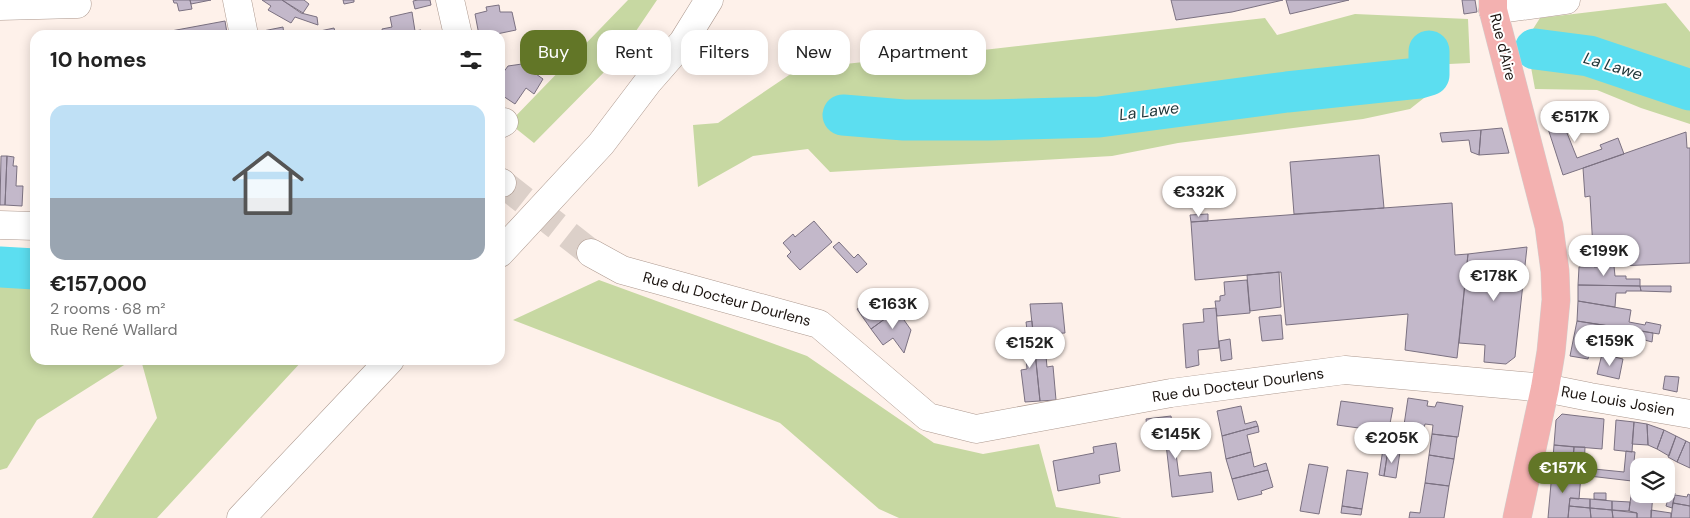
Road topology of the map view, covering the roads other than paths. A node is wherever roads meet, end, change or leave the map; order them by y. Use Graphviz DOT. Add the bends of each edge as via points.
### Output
graph roads {
  1 [pos="237,0"];
  2 [pos="450,0"];
  3 [pos="708,0"];
  4 [pos="1566,0"];
  5 [pos="77,4"];
  6 [pos="1493,5"];
  7 [pos="0,6"];
  8 [pos="243,30"];
  9 [pos="457,30"];
  10 [pos="0,225"];
  11 [pos="30,226"];
  12 [pos="505,247"];
  13 [pos="591,253"];
  14 [pos="385,365"];
  15 [pos="1545,388"];
  16 [pos="1690,414"];
  17 [pos="241,518"];
  18 [pos="1517,518"];
  1 -- 8 [label="street"];
  2 -- 9 [label="street"];
  3 -- 12 [label="street" via="683,42 601,144"];
  4 -- 6 [label="street"];
  5 -- 7 [label="street"];
  6 -- 15 [label="main road, Rue d'Aire" via="1555,260 1554,329"];
  10 -- 11 [label="street"];
  13 -- 15 [label="street, Rue du Docteur Dourlens" via="622,270 819,324 928,417 976,429 1171,393 1345,370"];
  14 -- 17 [label="street"];
  15 -- 16 [label="street, Rue Louis Josien"];
  15 -- 18 [label="main road, Rue d'Aire"];
}
